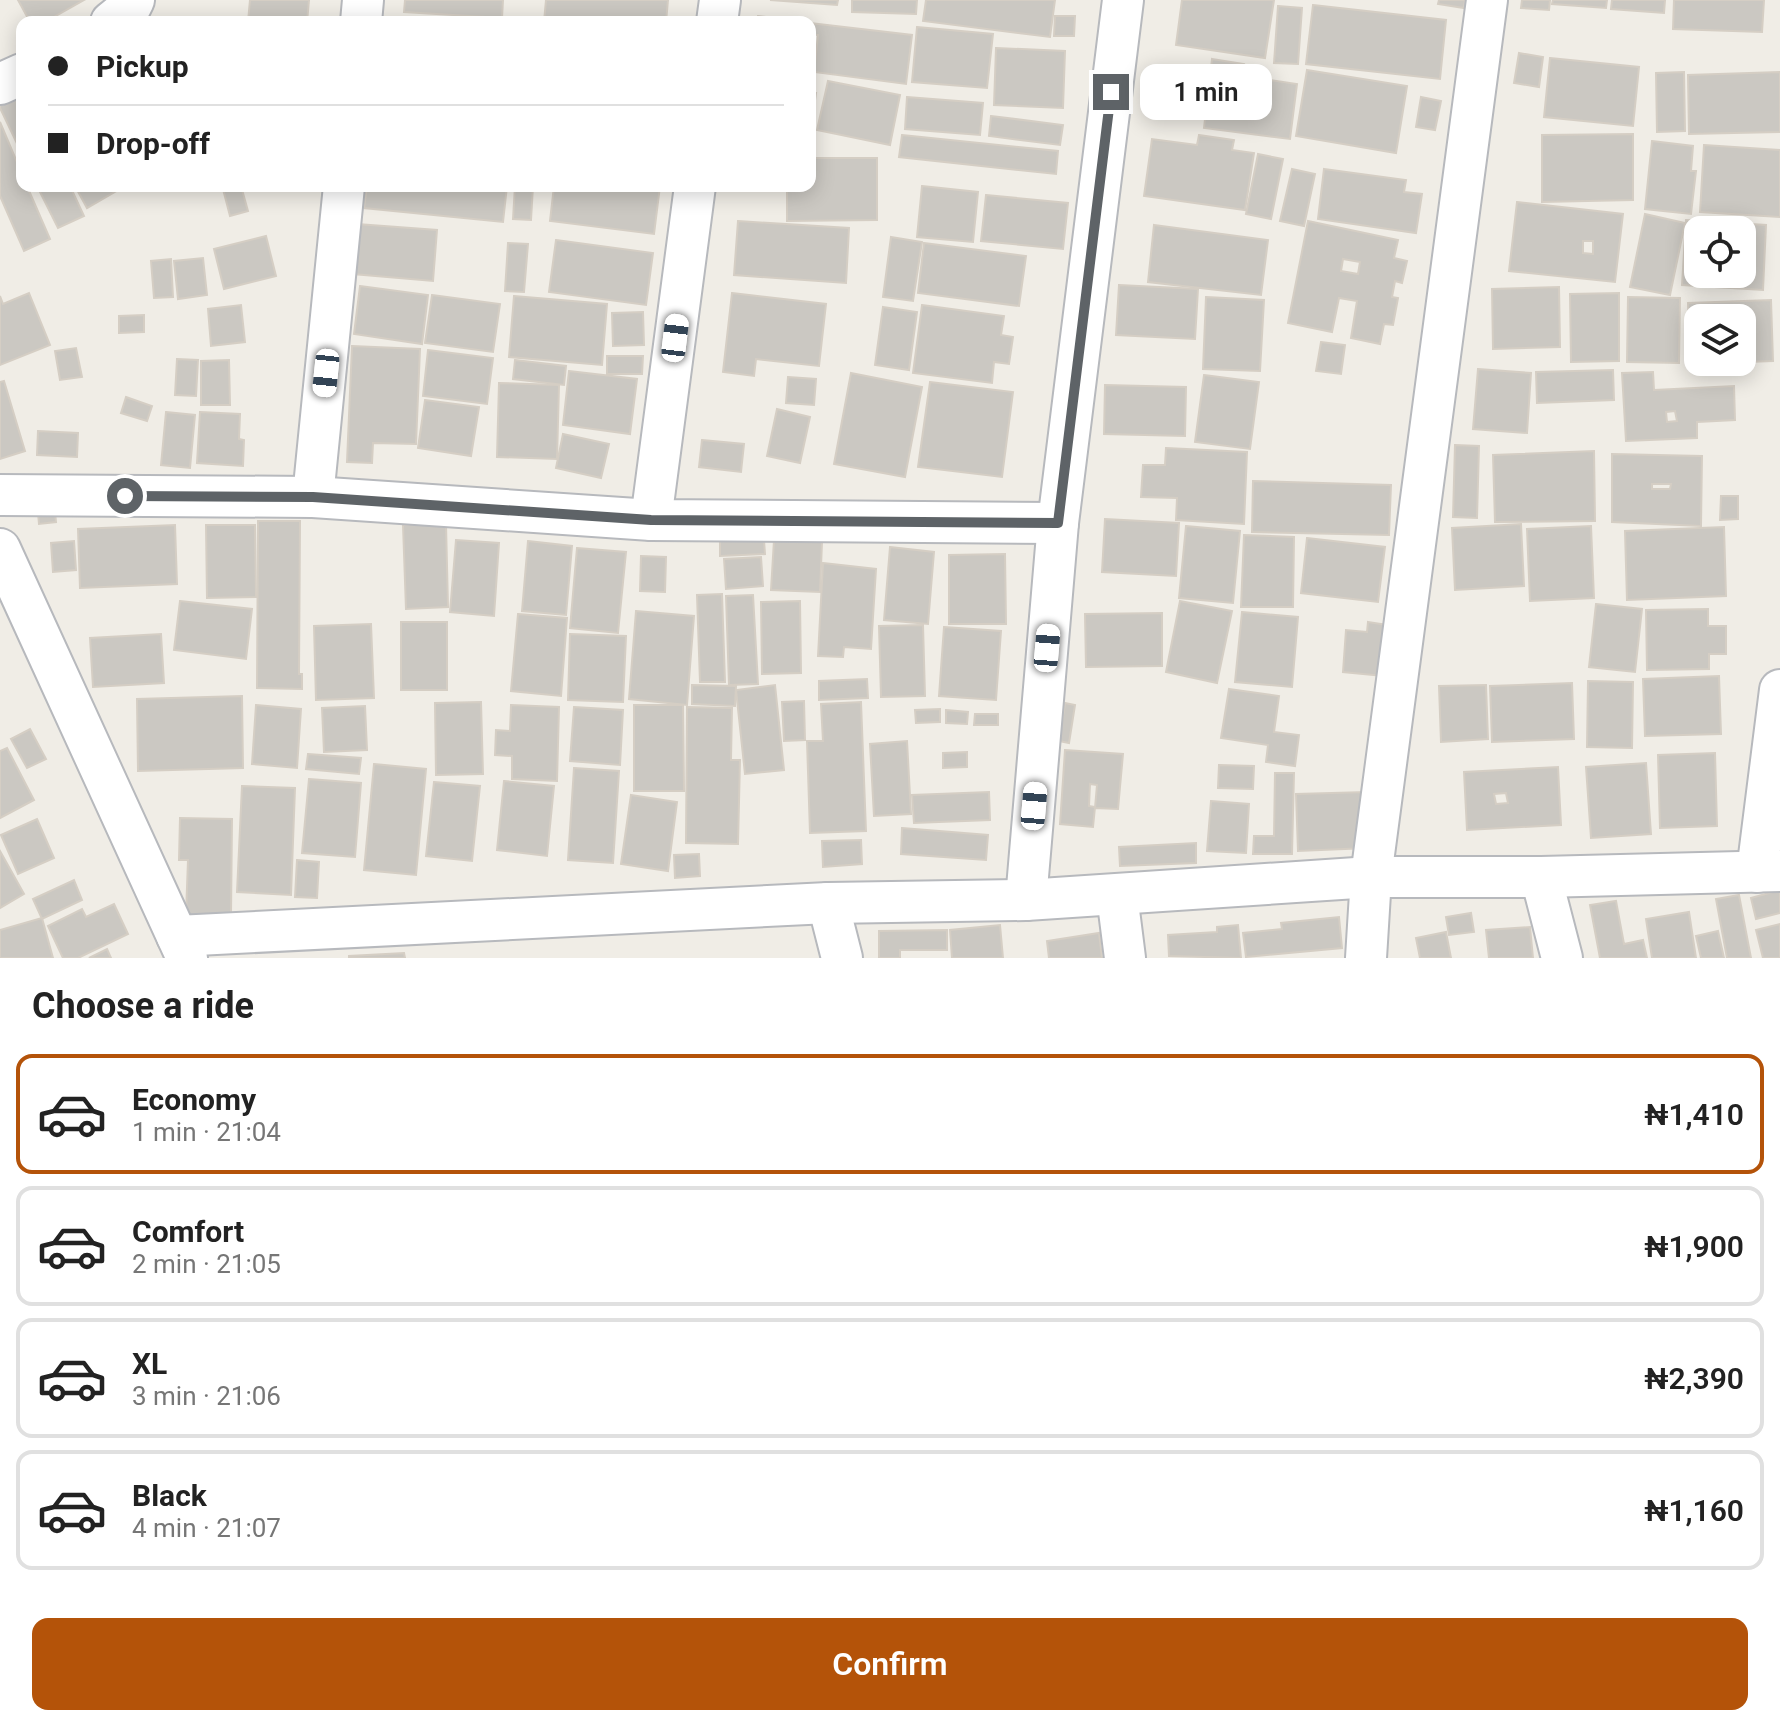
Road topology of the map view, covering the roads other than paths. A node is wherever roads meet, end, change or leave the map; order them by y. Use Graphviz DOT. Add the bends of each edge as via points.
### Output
graph roads {
  1 [pos="134,0"];
  2 [pos="1123,0"];
  3 [pos="1487,0"];
  4 [pos="118,16"];
  5 [pos="343,192"];
  6 [pos="694,192"];
  7 [pos="0,495"];
  8 [pos="313,497"];
  9 [pos="651,520"];
  10 [pos="1058,523"];
  11 [pos="0,549"];
  12 [pos="1780,690"];
  13 [pos="1769,872"];
  14 [pos="1371,877"];
  15 [pos="1541,877"];
  16 [pos="1117,895"];
  17 [pos="1026,900"];
  18 [pos="828,903"];
  19 [pos="182,947"];
  20 [pos="842,958"];
  21 [pos="1125,958"];
  22 [pos="1366,958"];
  23 [pos="1562,958"];
  1 -- 4 [label="street"];
  2 -- 10 [label="street"];
  3 -- 14 [label="street"];
  5 -- 8 [label="street"];
  6 -- 9 [label="street"];
  7 -- 8 [label="street"];
  8 -- 9 [label="street"];
  9 -- 10 [label="street"];
  10 -- 17 [label="street"];
  11 -- 19 [label="street"];
  12 -- 13 [label="street"];
  13 -- 15 [label="street"];
  14 -- 15 [label="street"];
  14 -- 16 [label="street"];
  14 -- 22 [label="street"];
  15 -- 23 [label="street"];
  16 -- 17 [label="street"];
  16 -- 21 [label="street"];
  17 -- 18 [label="street"];
  18 -- 19 [label="street"];
  18 -- 20 [label="street"];
}
